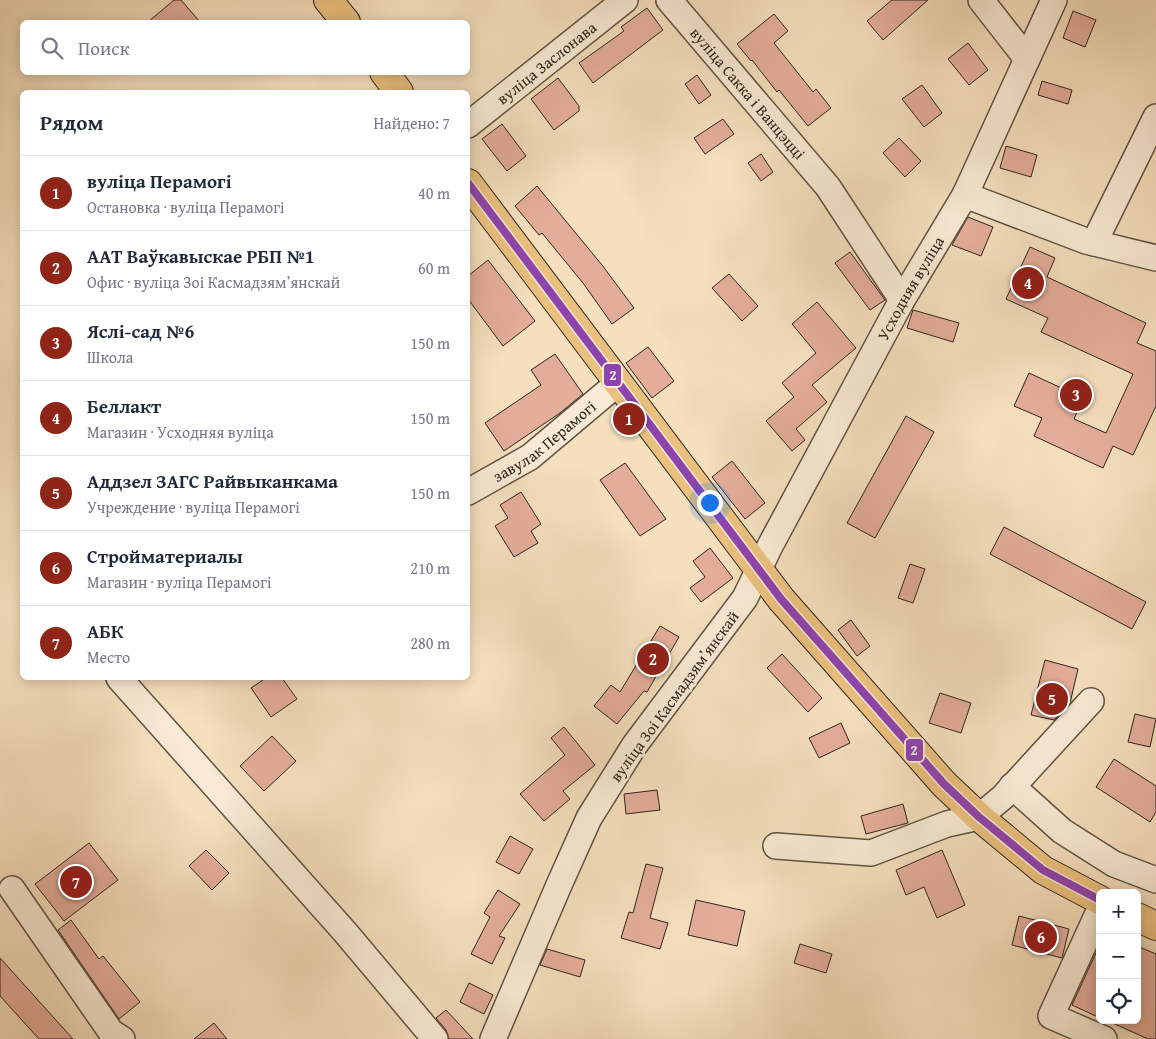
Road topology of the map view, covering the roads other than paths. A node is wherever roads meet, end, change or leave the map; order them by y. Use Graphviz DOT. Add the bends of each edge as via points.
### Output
graph roads {
  1 [pos="328,0"];
  2 [pos="625,0"];
  3 [pos="669,0"];
  4 [pos="981,0"];
  5 [pos="1054,0"];
  6 [pos="344,20"];
  7 [pos="1027,60"];
  8 [pos="386,75"];
  9 [pos="398,90"];
  10 [pos="1156,117"];
  11 [pos="470,123"];
  12 [pos="470,186"];
  13 [pos="965,194"];
  14 [pos="1094,243"];
  15 [pos="1156,258"];
  16 [pos="902,300"];
  17 [pos="618,383"];
  18 [pos="470,491"];
  19 [pos="758,572"];
  20 [pos="121,680"];
  21 [pos="1091,701"];
  22 [pos="1012,786"];
  23 [pos="979,817"];
  24 [pos="776,846"];
  25 [pos="1156,880"];
  26 [pos="12,890"];
  27 [pos="1096,898"];
  28 [pos="1096,918"];
  29 [pos="1141,919"];
  30 [pos="1156,926"];
  31 [pos="122,1039"];
  32 [pos="435,1039"];
  33 [pos="493,1039"];
  34 [pos="1104,1039"];
  1 -- 6 [label="main road"];
  2 -- 11 [label="street, вуліца Заслонава"];
  3 -- 16 [label="street, вуліца Сакка і Ванцэцці" via="828,187"];
  4 -- 7 [label="street"];
  5 -- 7 [label="street, Усходняя вуліца"];
  7 -- 13 [label="street, Усходняя вуліца"];
  8 -- 9 [label="main road"];
  10 -- 14 [label="street"];
  12 -- 17 [label="main road"];
  13 -- 14 [label="street"];
  13 -- 16 [label="street, Усходняя вуліца"];
  14 -- 15 [label="street"];
  16 -- 19 [label="street, Усходняя вуліца"];
  17 -- 18 [label="street, завулак Перамогі" via="530,457"];
  17 -- 19 [label="main road"];
  19 -- 23 [label="main road" via="944,784"];
  19 -- 33 [label="street, вуліца Зоі Касмадзямʼянскай" via="745,598 634,746 589,818"];
  20 -- 32 [label="street" via="345,932"];
  21 -- 22 [label="street"];
  22 -- 23 [label="street"];
  22 -- 25 [label="street" via="1062,832 1114,864"];
  23 -- 24 [label="street" via="948,824 871,854"];
  23 -- 27 [label="main road" via="1043,870"];
  26 -- 31 [label="street" via="111,1032"];
  28 -- 34 [label="street" via="1051,1016"];
  29 -- 30 [label="main road"];
}
